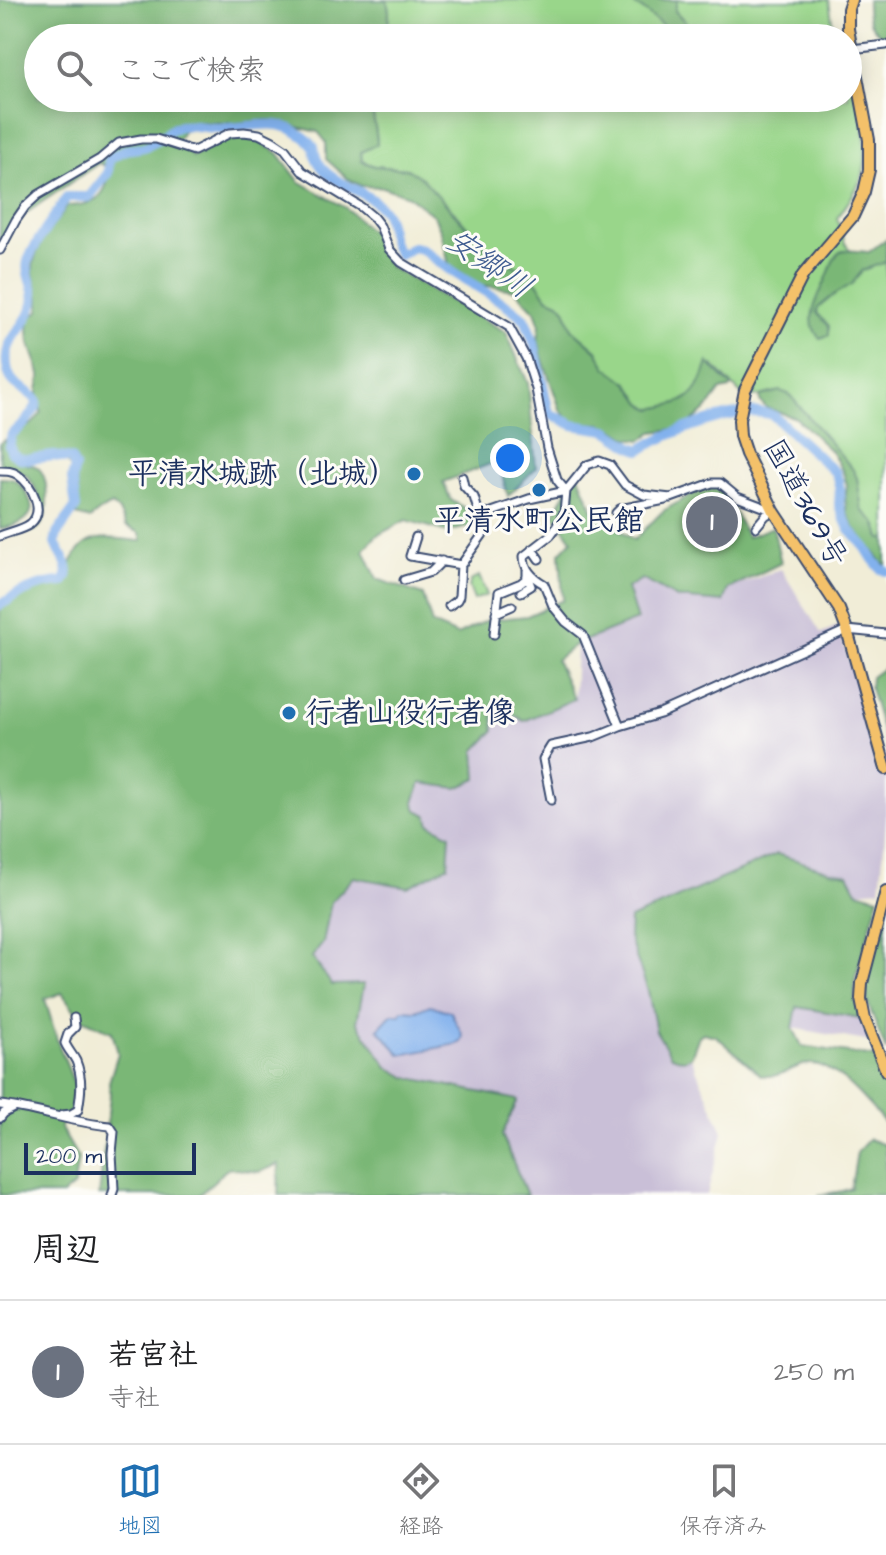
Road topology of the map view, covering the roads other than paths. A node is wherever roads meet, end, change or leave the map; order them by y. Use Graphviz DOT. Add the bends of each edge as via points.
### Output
graph roads {
  1 [pos="851,0"];
  2 [pos="848,24"];
  3 [pos="886,45"];
  4 [pos="862,48"];
  5 [pos="862,105"];
  6 [pos="0,250"];
  7 [pos="0,471"];
  8 [pos="462,477"];
  9 [pos="566,491"];
  10 [pos="671,498"];
  11 [pos="774,511"];
  12 [pos="616,513"];
  13 [pos="486,514"];
  14 [pos="756,527"];
  15 [pos="0,536"];
  16 [pos="416,537"];
  17 [pos="532,549"];
  18 [pos="539,559"];
  19 [pos="442,561"];
  20 [pos="461,565"];
  21 [pos="527,572"];
  22 [pos="404,580"];
  23 [pos="521,592"];
  24 [pos="449,606"];
  25 [pos="512,606"];
  26 [pos="496,613"];
  27 [pos="847,630"];
  28 [pos="494,634"];
  29 [pos="886,634"];
  30 [pos="620,726"];
  31 [pos="886,769"];
  32 [pos="551,800"];
  33 [pos="886,891"];
  34 [pos="74,1018"];
  35 [pos="886,1071"];
  36 [pos="0,1105"];
  37 [pos="16,1107"];
  38 [pos="56,1115"];
  39 [pos="0,1118"];
  40 [pos="112,1195"];
  1 -- 2 [label="highway, 国道369号"];
  3 -- 4 [label="street"];
  5 -- 11 [label="highway, 国道369号" via="869,140 864,192 853,216 803,275 745,392 740,436"];
  6 -- 9 [label="street" via="21,213 45,190 119,143 159,139 194,151 230,133 259,134 285,149 302,171 373,217 389,249 409,268 509,327 526,358 547,448"];
  7 -- 15 [label="street" via="21,478 38,504 31,523"];
  8 -- 13 [label="street" via="479,514"];
  9 -- 10 [label="street" via="587,465 599,461 644,495"];
  9 -- 13 [label="street"];
  9 -- 17 [label="street" via="564,513 555,529"];
  10 -- 11 [label="street" via="720,483 737,497"];
  10 -- 12 [label="street"];
  11 -- 14 [label="street"];
  11 -- 27 [label="highway, 国道369号" via="839,609"];
  13 -- 20 [label="street" via="486,530"];
  16 -- 19 [label="street" via="410,556"];
  17 -- 18 [label="street"];
  17 -- 21 [label="street" via="524,556"];
  19 -- 20 [label="street"];
  19 -- 22 [label="street" via="431,572"];
  20 -- 24 [label="street" via="459,596"];
  21 -- 23 [label="street" via="531,586"];
  21 -- 26 [label="street" via="521,583 499,592"];
  21 -- 30 [label="street" via="544,584 561,616 583,635"];
  25 -- 26 [label="street"];
  26 -- 28 [label="street"];
  27 -- 29 [label="street"];
  27 -- 30 [label="street" via="660,714"];
  27 -- 31 [label="highway, 国道369号"];
  30 -- 32 [label="street" via="551,746 543,759"];
  33 -- 35 [label="highway" via="861,999"];
  34 -- 38 [label="street" via="65,1043 79,1071 81,1095 78,1110"];
  36 -- 37 [label="street"];
  37 -- 38 [label="street"];
  37 -- 39 [label="street"];
  38 -- 40 [label="street" via="110,1126"];
}
